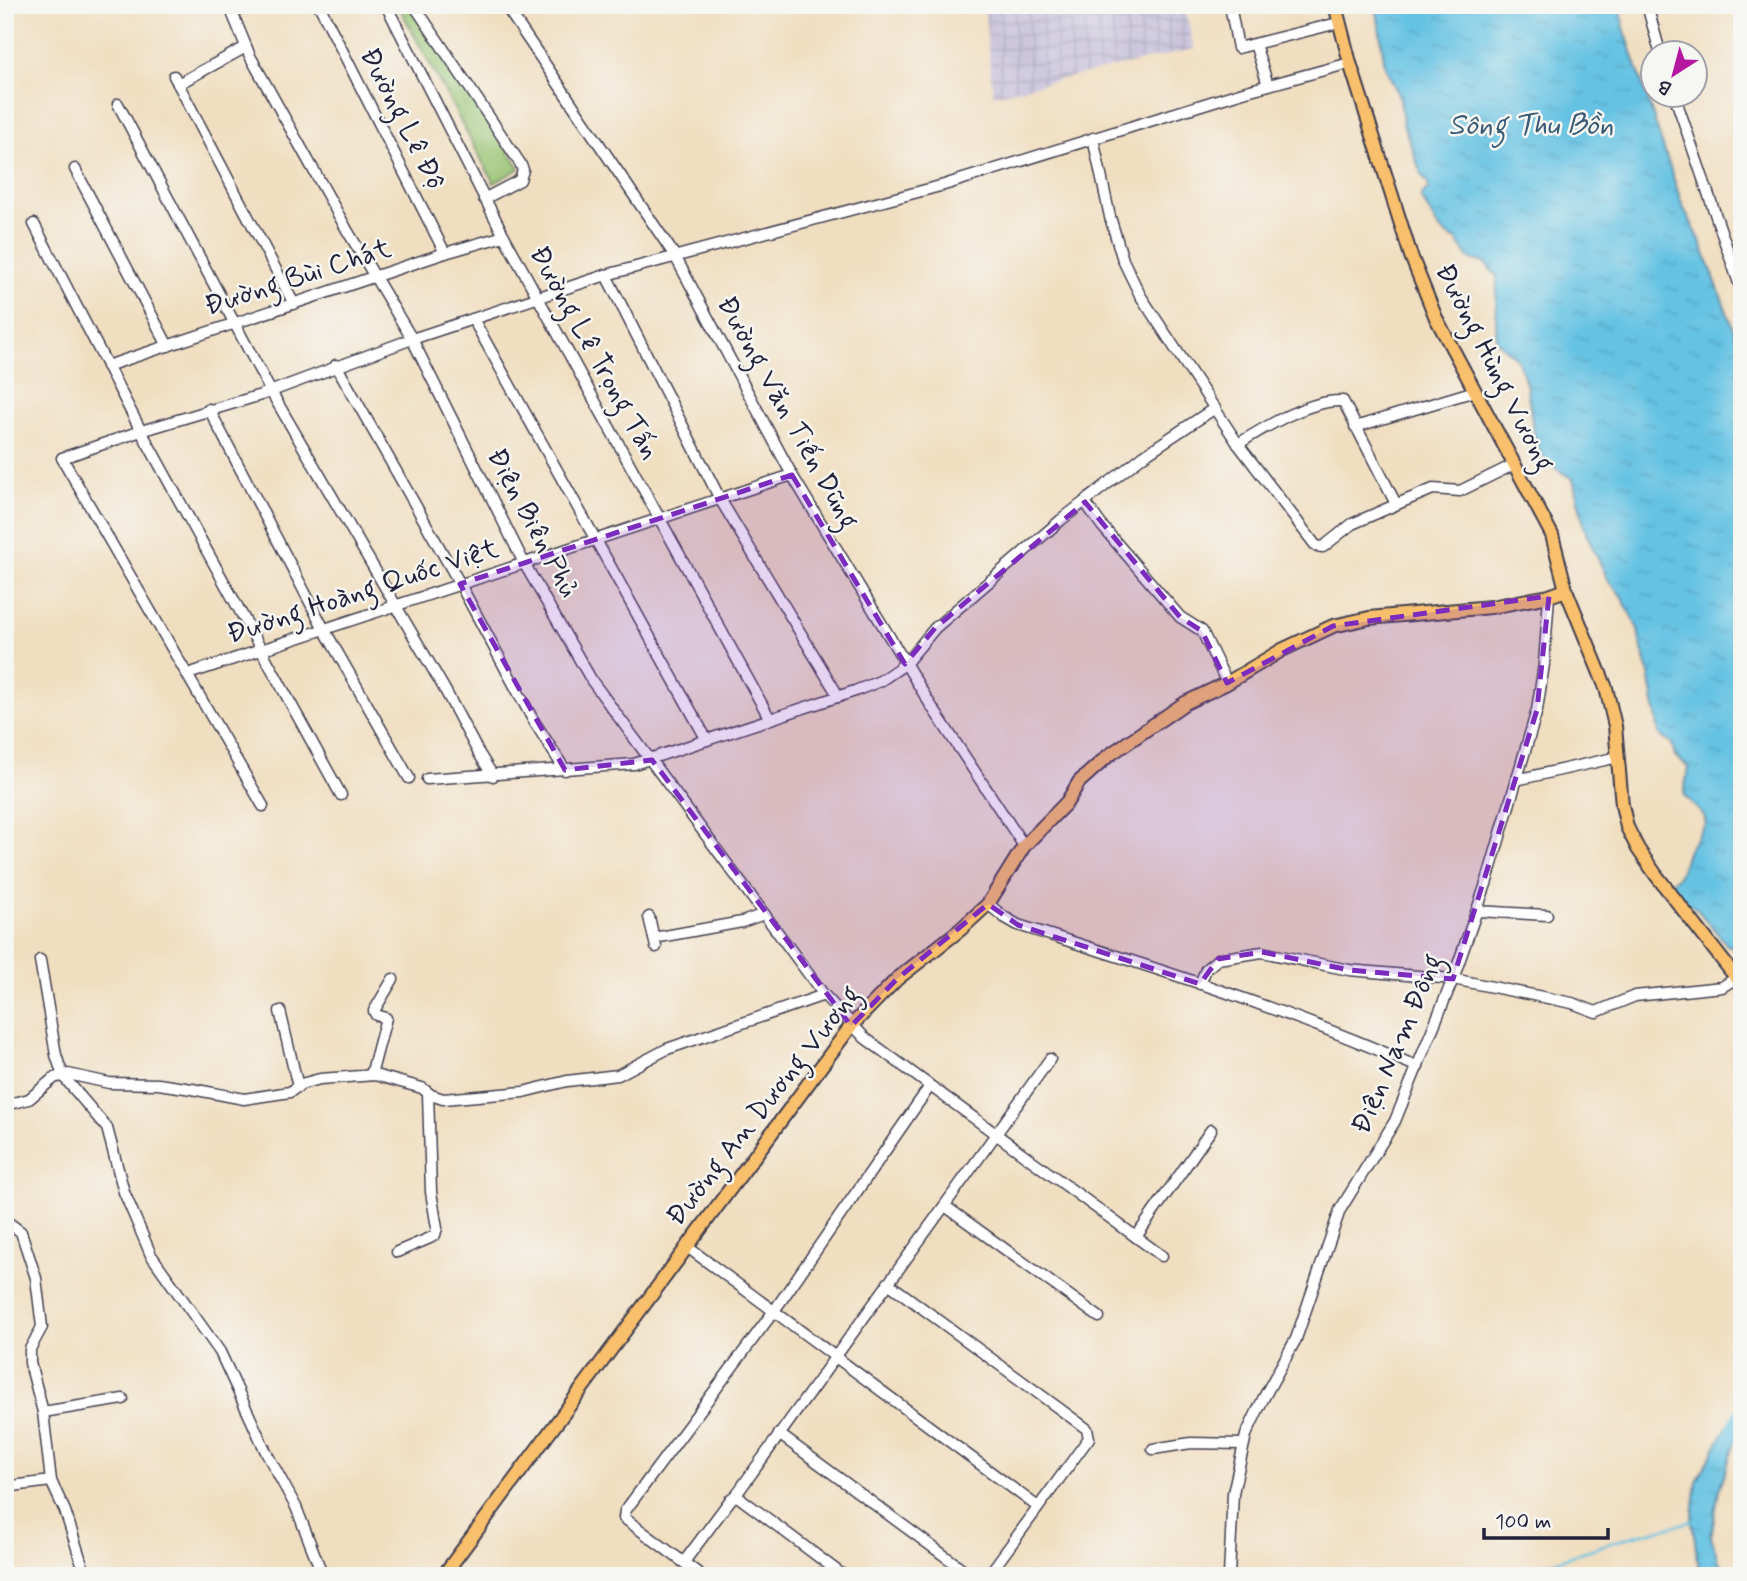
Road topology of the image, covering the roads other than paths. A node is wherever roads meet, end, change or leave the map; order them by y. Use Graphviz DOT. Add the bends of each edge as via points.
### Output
graph roads {
  1 [pos="229,5"];
  2 [pos="319,5"];
  3 [pos="386,5"];
  4 [pos="414,5"];
  5 [pos="505,5"];
  6 [pos="1230,5"];
  7 [pos="1335,5"];
  8 [pos="1647,5"];
  9 [pos="1338,23"];
  10 [pos="1656,38"];
  11 [pos="1255,44"];
  12 [pos="246,47"];
  13 [pos="1350,63"];
  14 [pos="1268,85"];
  15 [pos="118,104"];
  16 [pos="1679,108"];
  17 [pos="1093,138"];
  18 [pos="75,169"];
  19 [pos="484,199"];
  20 [pos="34,224"];
  21 [pos="504,236"];
  22 [pos="445,253"];
  23 [pos="674,256"];
  24 [pos="606,275"];
  25 [pos="374,277"];
  26 [pos="1742,292"];
  27 [pos="539,298"];
  28 [pos="294,304"];
  29 [pos="473,319"];
  30 [pos="235,324"];
  31 [pos="412,339"];
  32 [pos="168,346"];
  33 [pos="337,365"];
  34 [pos="107,366"];
  35 [pos="270,390"];
  36 [pos="1475,391"];
  37 [pos="1215,408"];
  38 [pos="209,410"];
  39 [pos="1355,428"];
  40 [pos="141,430"];
  41 [pos="1238,444"];
  42 [pos="1515,464"];
  43 [pos="792,475"];
  44 [pos="720,499"];
  45 [pos="1084,502"];
  46 [pos="1396,504"];
  47 [pos="659,519"];
  48 [pos="597,539"];
  49 [pos="524,563"];
  50 [pos="460,584"];
  51 [pos="1566,590"];
  52 [pos="1549,596"];
  53 [pos="396,606"];
  54 [pos="324,629"];
  55 [pos="261,650"];
  56 [pos="905,664"];
  57 [pos="188,674"];
  58 [pos="1227,683"];
  59 [pos="839,697"];
  60 [pos="770,719"];
  61 [pos="707,740"];
  62 [pos="1618,757"];
  63 [pos="652,760"];
  64 [pos="565,770"];
  65 [pos="494,776"];
  66 [pos="409,778"];
  67 [pos="427,779"];
  68 [pos="1516,780"];
  69 [pos="341,795"];
  70 [pos="263,806"];
  71 [pos="1024,846"];
  72 [pos="988,904"];
  73 [pos="1477,911"];
  74 [pos="764,914"];
  75 [pos="1547,915"];
  76 [pos="649,917"];
  77 [pos="40,960"];
  78 [pos="393,979"];
  79 [pos="1452,979"];
  80 [pos="1739,981"];
  81 [pos="1200,984"];
  82 [pos="824,995"];
  83 [pos="279,1011"];
  84 [pos="851,1026"];
  85 [pos="1050,1059"];
  86 [pos="1418,1068"];
  87 [pos="371,1075"];
  88 [pos="63,1076"];
  89 [pos="930,1086"];
  90 [pos="299,1087"];
  91 [pos="428,1093"];
  92 [pos="5,1105"];
  93 [pos="1211,1130"];
  94 [pos="996,1134"];
  95 [pos="945,1206"];
  96 [pos="5,1220"];
  97 [pos="1136,1237"];
  98 [pos="686,1246"];
  99 [pos="397,1252"];
  100 [pos="1162,1256"];
  101 [pos="888,1283"];
  102 [pos="774,1311"];
  103 [pos="1099,1317"];
  104 [pos="834,1357"];
  105 [pos="123,1399"];
  106 [pos="43,1412"];
  107 [pos="779,1434"];
  108 [pos="1244,1444"];
  109 [pos="1153,1449"];
  110 [pos="51,1481"];
  111 [pos="5,1487"];
  112 [pos="736,1495"];
  113 [pos="1038,1507"];
  114 [pos="684,1562"];
  115 [pos="86,1576"];
  116 [pos="323,1576"];
  117 [pos="443,1576"];
  118 [pos="702,1576"];
  119 [pos="844,1576"];
  120 [pos="972,1576"];
  121 [pos="988,1576"];
  122 [pos="1229,1576"];
  1 -- 12 [label="street, Điện Biên Phủ"];
  2 -- 22 [label="street, Đường Lê Độ"];
  3 -- 19 [label="street, Đường Lê Trọng Tấn"];
  4 -- 19 [label="street" via="523,170 515,184"];
  5 -- 23 [label="street, Đường Văn Tiến Dũng"];
  6 -- 11 [label="street" via="1238,48"];
  7 -- 9 [label="main road, Đường Hùng Vương"];
  8 -- 10 [label="street"];
  9 -- 11 [label="street"];
  9 -- 13 [label="main road, Đường Hùng Vương"];
  11 -- 14 [label="street"];
  12 -- 25 [label="street, Điện Biên Phủ"];
  12 -- 28 [label="street" via="176,80"];
  13 -- 14 [label="street"];
  13 -- 36 [label="main road, Đường Hùng Vương" via="1411,256 1436,318"];
  14 -- 17 [label="street"];
  15 -- 30 [label="street"];
  16 -- 26 [label="street"];
  17 -- 23 [label="street" via="944,185"];
  17 -- 37 [label="street" via="1123,260 1140,295"];
  18 -- 32 [label="street"];
  19 -- 21 [label="street, Đường Lê Trọng Tấn"];
  20 -- 34 [label="street"];
  21 -- 22 [label="street, Đường Bùi Chát"];
  21 -- 27 [label="street, Đường Lê Trọng Tấn"];
  22 -- 25 [label="street, Đường Bùi Chát"];
  23 -- 24 [label="street"];
  23 -- 43 [label="street, Đường Văn Tiến Dũng"];
  24 -- 27 [label="street"];
  24 -- 44 [label="street"];
  25 -- 28 [label="street, Đường Bùi Chát"];
  25 -- 31 [label="street, Điện Biên Phủ"];
  27 -- 29 [label="street"];
  27 -- 47 [label="street, Đường Lê Trọng Tấn"];
  28 -- 30 [label="street, Đường Bùi Chát"];
  29 -- 31 [label="street"];
  29 -- 48 [label="street"];
  30 -- 32 [label="street, Đường Bùi Chát"];
  30 -- 35 [label="street"];
  31 -- 33 [label="street"];
  31 -- 49 [label="street, Điện Biên Phủ"];
  32 -- 34 [label="street, Đường Bùi Chát"];
  33 -- 35 [label="street"];
  33 -- 50 [label="street"];
  34 -- 40 [label="street"];
  35 -- 38 [label="street"];
  35 -- 53 [label="street"];
  36 -- 39 [label="street"];
  36 -- 42 [label="main road, Đường Hùng Vương"];
  37 -- 41 [label="street"];
  37 -- 45 [label="street"];
  38 -- 40 [label="street"];
  38 -- 54 [label="street"];
  39 -- 41 [label="street" via="1346,404 1337,400 1273,422"];
  39 -- 46 [label="street"];
  40 -- 55 [label="street"];
  40 -- 57 [label="street" via="62,457"];
  41 -- 46 [label="street" via="1318,547 1352,524"];
  42 -- 46 [label="street" via="1460,491 1433,489"];
  42 -- 51 [label="main road, Đường Hùng Vương" via="1552,536"];
  43 -- 44 [label="street, Đường Hoàng Quốc Việt"];
  43 -- 56 [label="street, Đường Văn Tiến Dũng"];
  44 -- 47 [label="street, Đường Hoàng Quốc Việt"];
  44 -- 59 [label="street"];
  45 -- 56 [label="street" via="935,628"];
  45 -- 58 [label="street" via="1180,617 1202,631"];
  47 -- 48 [label="street, Đường Hoàng Quốc Việt"];
  47 -- 60 [label="street, Đường Lê Trọng Tấn"];
  48 -- 49 [label="street, Đường Hoàng Quốc Việt"];
  48 -- 61 [label="street"];
  49 -- 50 [label="street, Đường Hoàng Quốc Việt"];
  49 -- 63 [label="street, Điện Biên Phủ" via="592,681"];
  50 -- 53 [label="street, Đường Hoàng Quốc Việt"];
  50 -- 64 [label="street"];
  51 -- 52 [label="main road, Đường An Dương Vương"];
  51 -- 62 [label="main road, Đường Hùng Vương" via="1606,688"];
  52 -- 58 [label="main road, Đường An Dương Vương" via="1333,626"];
  52 -- 68 [label="street, Điện Nam Đông" via="1537,710"];
  53 -- 54 [label="street, Đường Hoàng Quốc Việt"];
  53 -- 65 [label="street"];
  54 -- 55 [label="street, Đường Hoàng Quốc Việt"];
  54 -- 66 [label="street"];
  55 -- 57 [label="street, Đường Hoàng Quốc Việt"];
  55 -- 69 [label="street"];
  56 -- 59 [label="street" via="880,681"];
  56 -- 71 [label="street, Đường Văn Tiến Dũng"];
  57 -- 70 [label="street"];
  58 -- 71 [label="main road, Đường An Dương Vương" via="1185,703 1108,756"];
  59 -- 60 [label="street"];
  60 -- 61 [label="street"];
  61 -- 63 [label="street"];
  62 -- 68 [label="street"];
  62 -- 80 [label="main road, Đường Hùng Vương" via="1622,805 1638,849"];
  63 -- 64 [label="street"];
  63 -- 74 [label="street, Điện Biên Phủ"];
  64 -- 65 [label="street"];
  65 -- 67 [label="street"];
  68 -- 73 [label="street, Điện Nam Đông"];
  71 -- 72 [label="main road, Đường An Dương Vương"];
  72 -- 81 [label="street" via="1018,925"];
  72 -- 84 [label="main road, Đường An Dương Vương" via="897,979"];
  73 -- 75 [label="street"];
  73 -- 79 [label="street, Điện Nam Đông"];
  74 -- 76 [label="street" via="655,942"];
  74 -- 82 [label="street, Điện Biên Phủ"];
  77 -- 88 [label="street"];
  78 -- 87 [label="street" via="374,1011 386,1018"];
  79 -- 80 [label="street" via="1564,1001 1596,1012 1634,996 1723,988"];
  79 -- 81 [label="street" via="1349,970 1262,952 1218,959 1206,969"];
  79 -- 86 [label="street, Điện Nam Đông"];
  81 -- 86 [label="street" via="1341,1033"];
  82 -- 84 [label="street, Điện Biên Phủ"];
  82 -- 91 [label="street" via="667,1049 618,1075 443,1100"];
  83 -- 90 [label="street"];
  84 -- 89 [label="street, Điện Biên Phủ"];
  84 -- 98 [label="main road, Đường An Dương Vương"];
  85 -- 94 [label="street"];
  86 -- 108 [label="street, Điện Nam Đông" via="1395,1121 1340,1210 1296,1339"];
  87 -- 90 [label="street" via="320,1079"];
  87 -- 91 [label="street"];
  88 -- 90 [label="street" via="158,1084 244,1099"];
  88 -- 92 [label="street" via="29,1099"];
  88 -- 116 [label="street" via="107,1128 124,1192 151,1255 220,1352 296,1507"];
  89 -- 94 [label="street, Điện Biên Phủ"];
  89 -- 102 [label="street"];
  91 -- 99 [label="street" via="431,1192 437,1228 435,1235"];
  93 -- 97 [label="street"];
  94 -- 95 [label="street"];
  94 -- 97 [label="street, Điện Biên Phủ"];
  95 -- 101 [label="street"];
  95 -- 103 [label="street"];
  96 -- 106 [label="street" via="21,1232 36,1278 42,1326 29,1356"];
  97 -- 100 [label="street, Điện Biên Phủ"];
  98 -- 102 [label="street"];
  98 -- 117 [label="main road, Đường An Dương Vương"];
  101 -- 104 [label="street"];
  101 -- 113 [label="street" via="1087,1429 1089,1438"];
  102 -- 104 [label="street"];
  102 -- 114 [label="street" via="624,1513 624,1518"];
  104 -- 107 [label="street"];
  104 -- 113 [label="street"];
  105 -- 106 [label="street"];
  106 -- 110 [label="street"];
  107 -- 112 [label="street"];
  107 -- 120 [label="street"];
  108 -- 109 [label="street" via="1191,1443"];
  108 -- 122 [label="street, Điện Nam Đông" via="1233,1493"];
  110 -- 111 [label="street"];
  110 -- 115 [label="street"];
  112 -- 114 [label="street"];
  112 -- 119 [label="street"];
  113 -- 121 [label="street"];
  114 -- 118 [label="street"];
}
